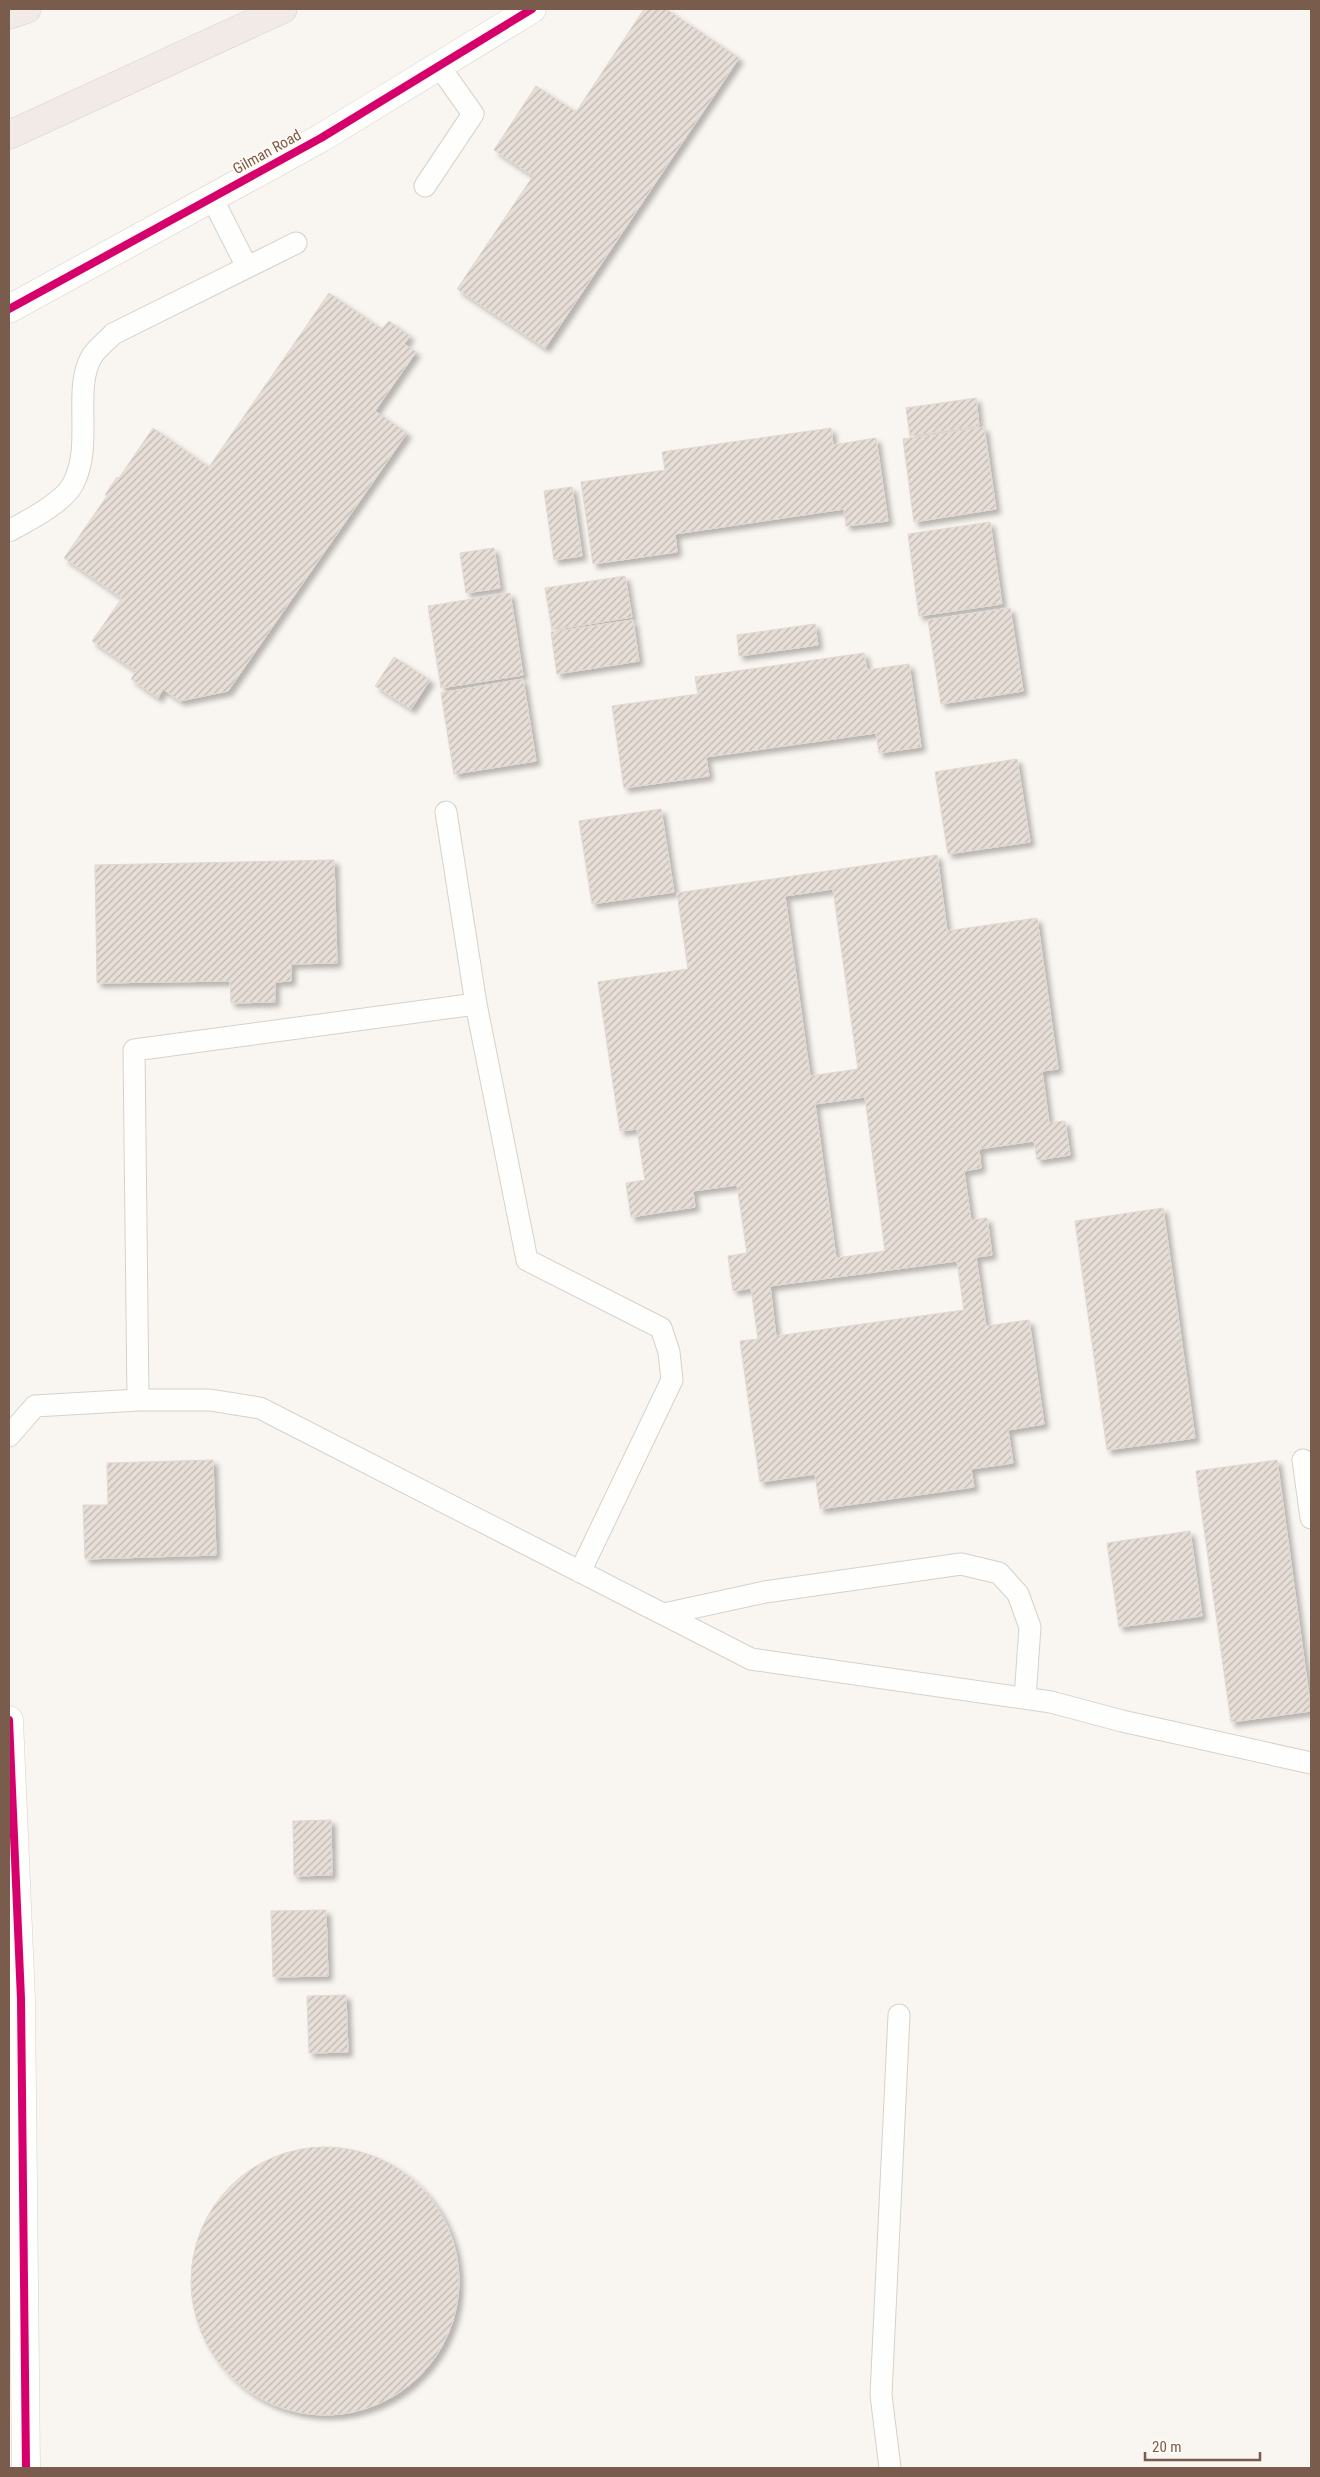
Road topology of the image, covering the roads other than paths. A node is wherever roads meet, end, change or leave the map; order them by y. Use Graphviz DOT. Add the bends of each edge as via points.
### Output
graph roads {
  1 [pos="26,9"];
  2 [pos="283,9"];
  3 [pos="532,9"];
  4 [pos="9,15"];
  5 [pos="439,66"];
  6 [pos="9,135"];
  7 [pos="425,186"];
  8 [pos="212,198"];
  9 [pos="296,243"];
  10 [pos="247,267"];
  11 [pos="9,309"];
  12 [pos="9,531"];
  13 [pos="446,812"];
  14 [pos="476,1004"];
  15 [pos="138,1400"];
  16 [pos="9,1436"];
  17 [pos="1303,1460"];
  18 [pos="1311,1518"];
  19 [pos="580,1572"];
  20 [pos="664,1614"];
  21 [pos="1025,1698"];
  22 [pos="9,1720"];
  23 [pos="1311,1763"];
  24 [pos="899,2015"];
  25 [pos="26,2468"];
  26 [pos="890,2468"];
  1 -- 4 [label="highway"];
  2 -- 6 [label="highway"];
  3 -- 5 [label="street, Gilman Road"];
  5 -- 7 [label="lane" via="473,114"];
  5 -- 8 [label="street, Gilman Road" via="321,138"];
  8 -- 10 [label="lane"];
  8 -- 11 [label="street, Gilman Road"];
  9 -- 10 [label="lane"];
  10 -- 12 [label="lane" via="113,334 92,356 85,380 84,447 73,485 49,508"];
  13 -- 14 [label="lane"];
  14 -- 15 [label="lane" via="134,1050"];
  14 -- 19 [label="lane" via="527,1260 661,1328 669,1352 672,1380"];
  15 -- 16 [label="lane" via="35,1406"];
  15 -- 19 [label="lane" via="210,1400 260,1408"];
  17 -- 18 [label="lane"];
  19 -- 20 [label="lane"];
  20 -- 21 [label="lane" via="751,1659"];
  20 -- 21 [label="lane" via="765,1592 961,1564 999,1573 1018,1594 1030,1627"];
  21 -- 23 [label="lane"];
  22 -- 25 [label="street" via="21,1999"];
  24 -- 26 [label="lane" via="881,2395"];
}
